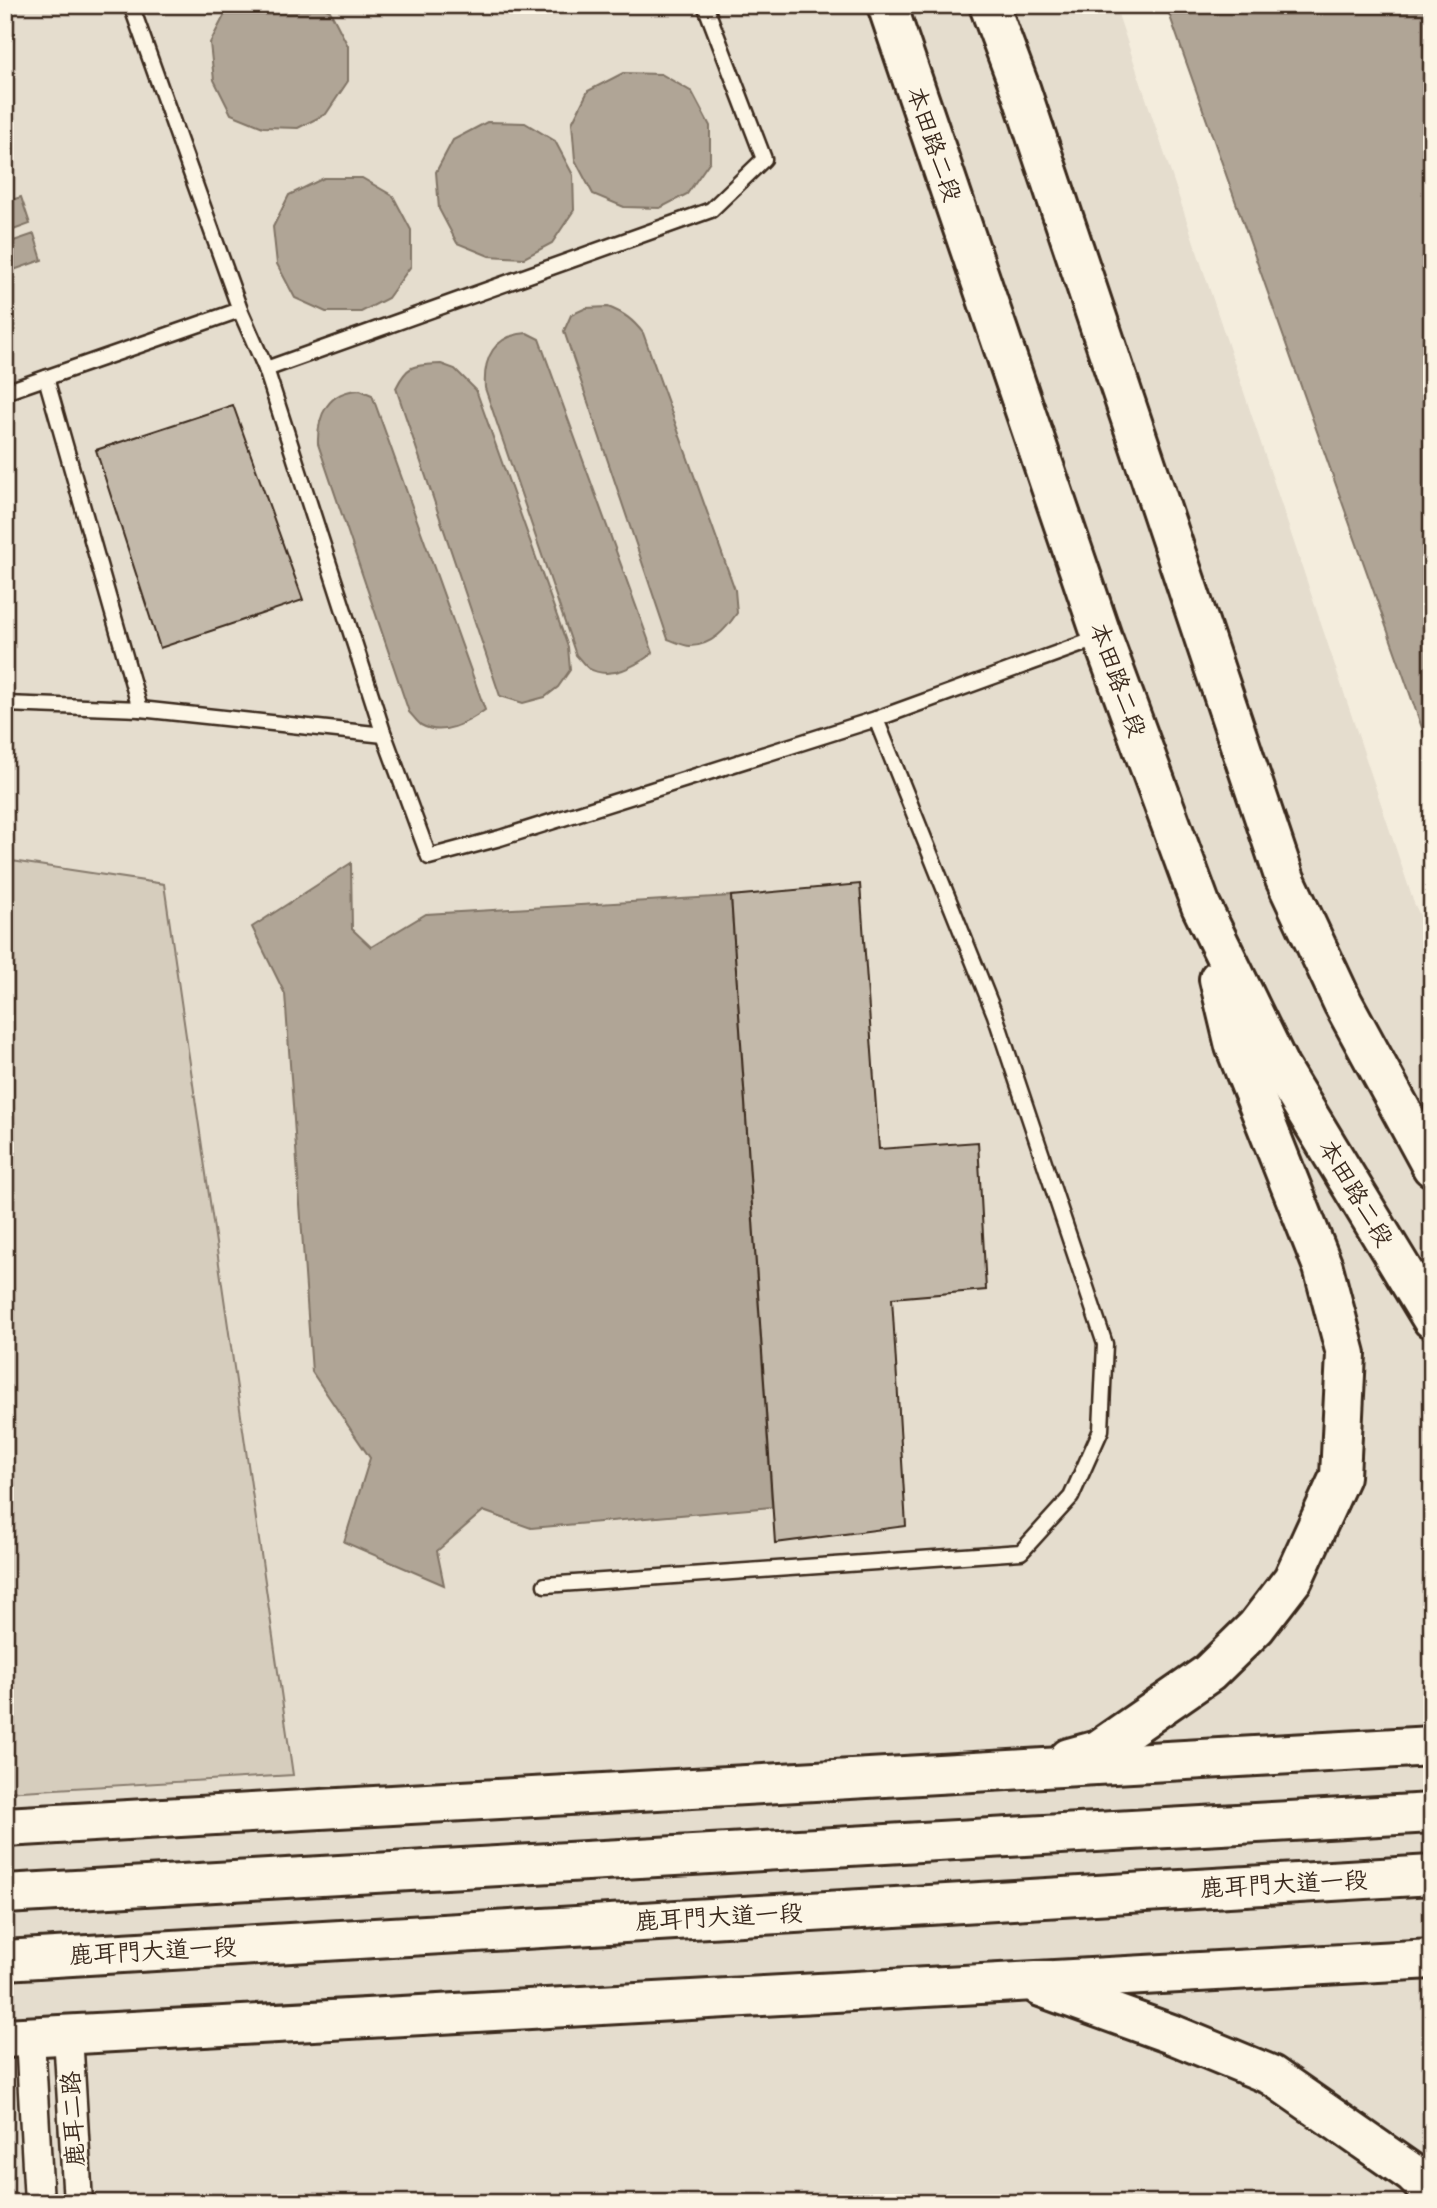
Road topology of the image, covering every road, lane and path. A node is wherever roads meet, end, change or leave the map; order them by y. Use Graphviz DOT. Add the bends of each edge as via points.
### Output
graph roads {
  1 [pos="131,5"];
  2 [pos="705,5"];
  3 [pos="887,5"];
  4 [pos="989,5"];
  5 [pos="240,310"];
  6 [pos="267,369"];
  7 [pos="46,378"];
  8 [pos="5,392"];
  9 [pos="1102,637"];
  10 [pos="5,704"];
  11 [pos="140,709"];
  12 [pos="876,719"];
  13 [pos="384,735"];
  14 [pos="1201,906"];
  15 [pos="1420,1140"];
  16 [pos="1432,1167"];
  17 [pos="1432,1319"];
  18 [pos="545,1585"];
  19 [pos="1432,1746"];
  20 [pos="1031,1769"];
  21 [pos="1432,1813"];
  22 [pos="5,1827"];
  23 [pos="1432,1875"];
  24 [pos="5,1894"];
  25 [pos="1432,1959"];
  26 [pos="5,1960"];
  27 [pos="1026,1981"];
  28 [pos="68,2035"];
  29 [pos="17,2038"];
  30 [pos="1432,2193"];
  31 [pos="40,2203"];
  32 [pos="78,2203"];
  1 -- 5 [label="lane"];
  2 -- 6 [label="lane" via="764,159 711,210"];
  3 -- 9 [label="street, 本田路二段"];
  4 -- 15 [label="street" via="1285,879 1343,1003"];
  5 -- 6 [label="lane"];
  5 -- 7 [label="lane"];
  6 -- 13 [label="lane"];
  7 -- 8 [label="lane"];
  7 -- 11 [label="lane"];
  9 -- 12 [label="lane"];
  9 -- 14 [label="street, 本田路二段"];
  10 -- 11 [label="lane"];
  11 -- 13 [label="lane"];
  12 -- 13 [label="lane" via="429,857"];
  12 -- 18 [label="lane" via="995,1015 1105,1344 1101,1430 1071,1497 1021,1552"];
  14 -- 17 [label="street, 本田路二段" via="1280,1068"];
  14 -- 20 [label="street" via="1235,1046 1323,1267 1346,1354 1340,1476 1293,1579 1256,1628 1209,1673 1098,1750"];
  15 -- 16 [label="street"];
  19 -- 20 [label="street"];
  20 -- 22 [label="street"];
  21 -- 24 [label="street"];
  23 -- 26 [label="street, 鹿耳門大道一段"];
  25 -- 27 [label="street"];
  27 -- 28 [label="street"];
  27 -- 30 [label="street" via="1271,2075"];
  28 -- 29 [label="street"];
  28 -- 32 [label="street, 鹿耳二路"];
  29 -- 31 [label="street, 鹿耳二路"];
}
